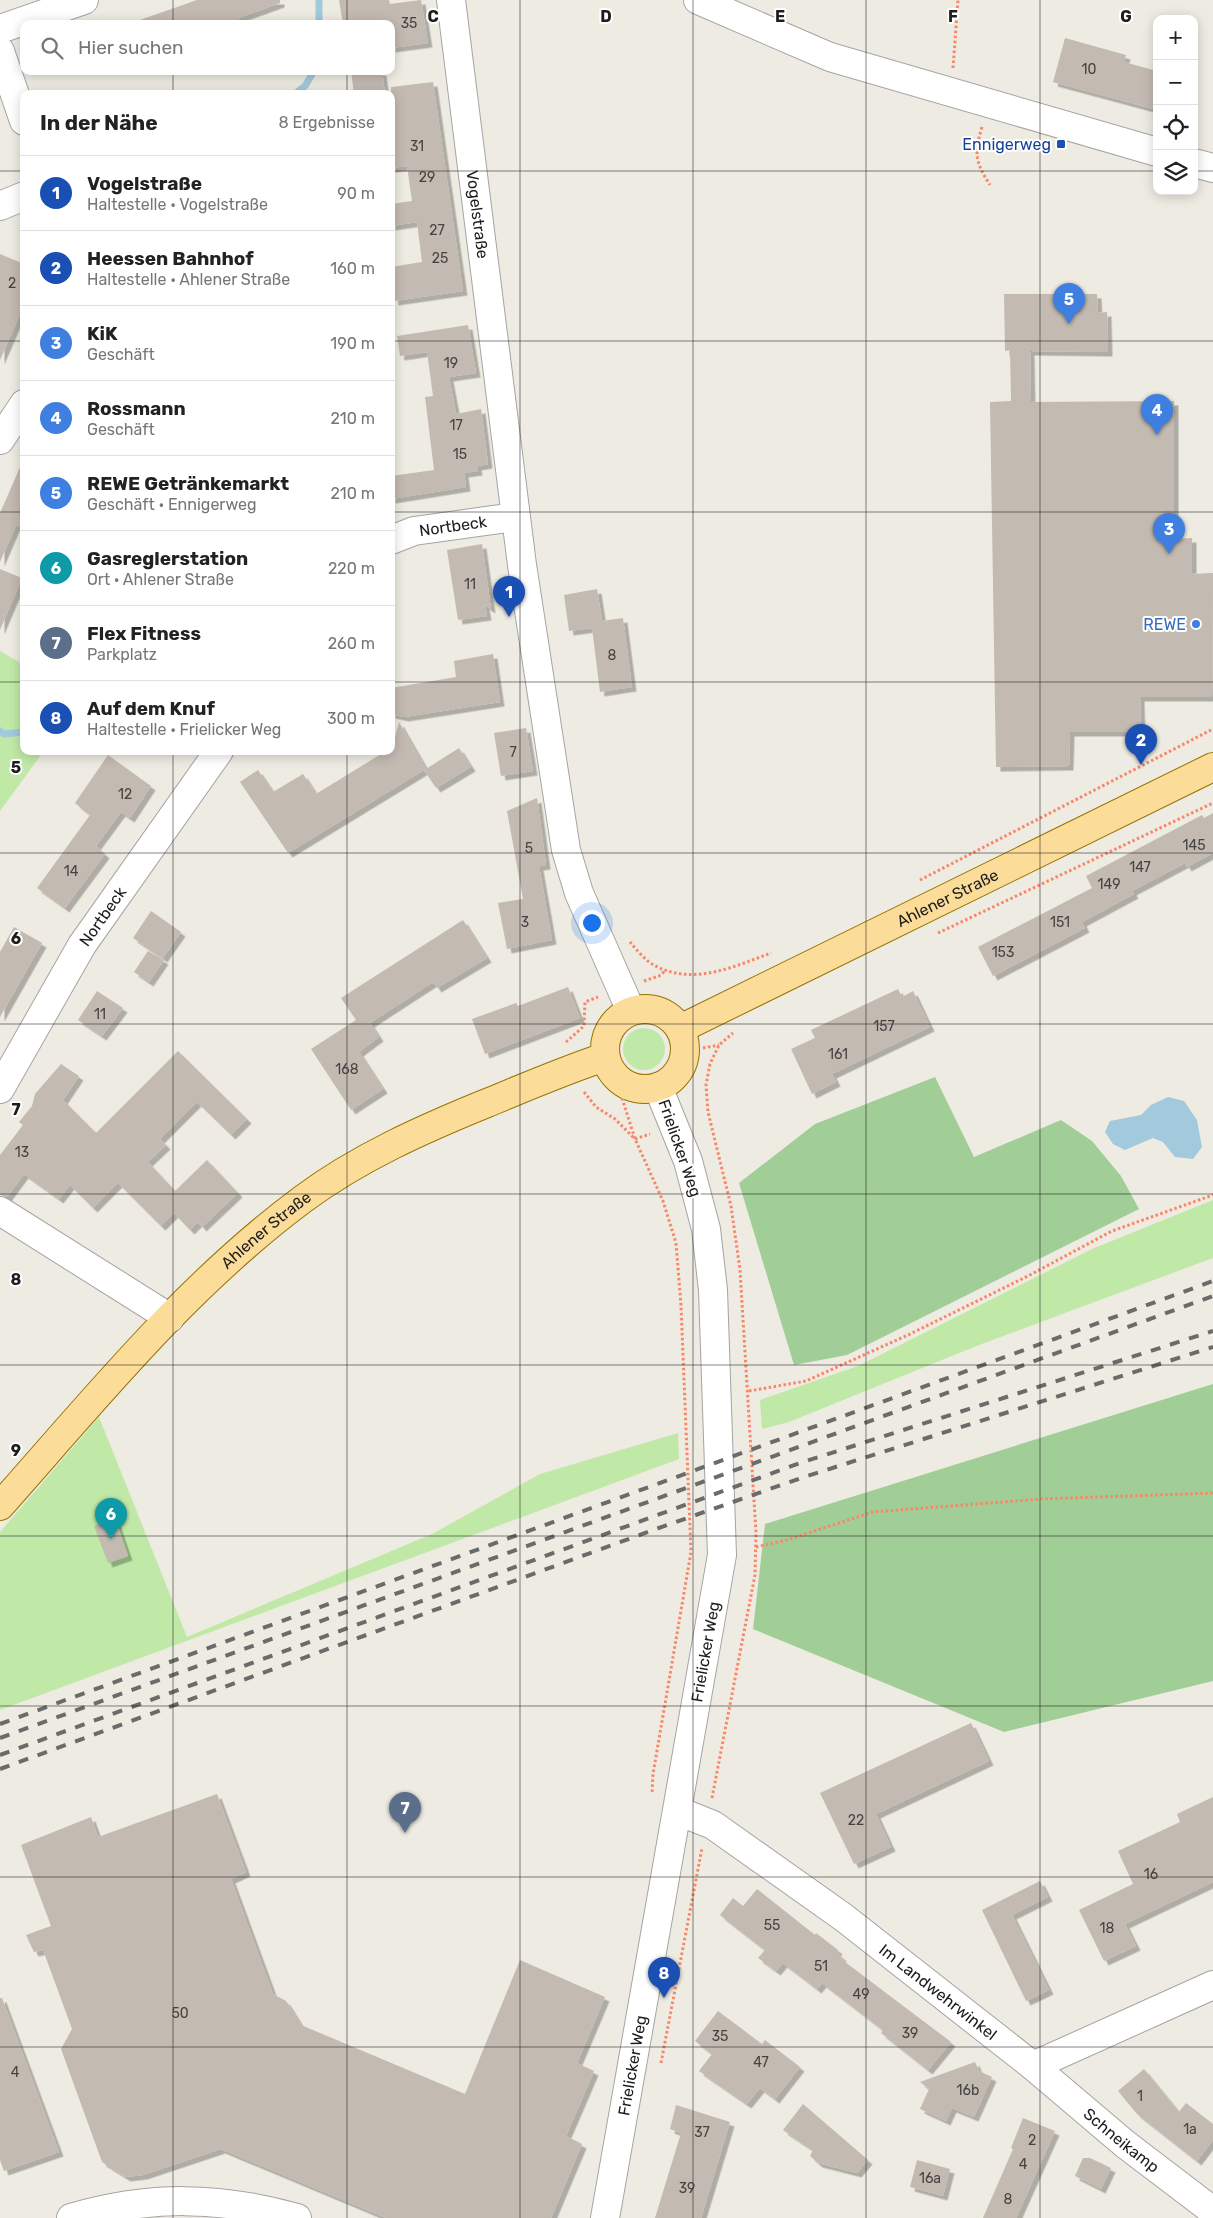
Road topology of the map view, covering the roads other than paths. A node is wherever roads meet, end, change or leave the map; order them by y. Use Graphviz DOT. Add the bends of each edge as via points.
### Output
graph roads {
  1 [pos="84,0"];
  2 [pos="451,0"];
  3 [pos="698,0"];
  4 [pos="26,20"];
  5 [pos="20,22"];
  6 [pos="0,29"];
  7 [pos="0,51"];
  8 [pos="20,109"];
  9 [pos="1153,151"];
  10 [pos="1198,163"];
  11 [pos="1213,168"];
  12 [pos="20,198"];
  13 [pos="0,206"];
  14 [pos="20,410"];
  15 [pos="0,440"];
  16 [pos="516,517"];
  17 [pos="395,538"];
  18 [pos="216,755"];
  19 [pos="1213,767"];
  20 [pos="631,1011"];
  21 [pos="680,1029"];
  22 [pos="610,1067"];
  23 [pos="658,1087"];
  24 [pos="0,1088"];
  25 [pos="0,1211"];
  26 [pos="170,1318"];
  27 [pos="0,1506"];
  28 [pos="678,1811"];
  29 [pos="1213,1985"];
  30 [pos="1033,2066"];
  31 [pos="1213,2211"];
  32 [pos="71,2218"];
  33 [pos="297,2218"];
  34 [pos="606,2218"];
  1 -- 4 [label="street"];
  2 -- 16 [label="street, Vogelstraße"];
  3 -- 9 [label="street" via="830,57"];
  5 -- 6 [label="street"];
  7 -- 8 [label="street"];
  10 -- 11 [label="street"];
  12 -- 13 [label="street"];
  14 -- 15 [label="street"];
  16 -- 17 [label="street, Nortbeck" via="414,531"];
  16 -- 20 [label="street, Vogelstraße" via="566,850 579,893"];
  18 -- 24 [label="street, Nortbeck" via="82,946"];
  19 -- 21 [label="main road, Ahlener Straße"];
  20 -- 21 [label="main road" via="654,1009 673,1020"];
  20 -- 22 [label="main road" via="612,1024 604,1046"];
  21 -- 23 [label="main road" via="685,1046 683,1064 677,1074"];
  22 -- 23 [label="main road" via="636,1088"];
  22 -- 26 [label="main road, Ahlener Straße" via="574,1067 417,1132 365,1160 304,1198 262,1232"];
  23 -- 28 [label="street, Frielicker Weg" via="688,1161 706,1229 712,1290 722,1555"];
  25 -- 26 [label="street"];
  26 -- 27 [label="main road, Ahlener Straße" via="113,1377"];
  28 -- 30 [label="street, Im Landwehrwinkel" via="707,1822 843,1917"];
  28 -- 34 [label="street, Frielicker Weg"];
  29 -- 30 [label="street"];
  30 -- 31 [label="street, Schneikamp" via="1125,2144"];
  32 -- 33 [label="street" via="158,2201 195,2200 240,2204"];
}
